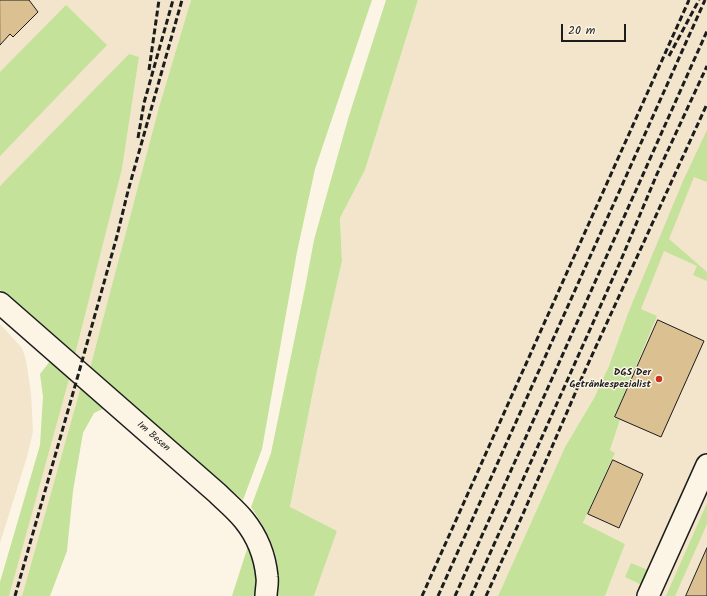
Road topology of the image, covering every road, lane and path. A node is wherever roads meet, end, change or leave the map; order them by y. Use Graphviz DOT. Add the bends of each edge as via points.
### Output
graph roads {
  1 [pos="0,303"];
  2 [pos="707,465"];
  3 [pos="266,596"];
  4 [pos="648,596"];
  1 -- 3 [label="street, Im Besen" via="217,493 243,519 251,530 265,562"];
  2 -- 4 [label="street"];
}
